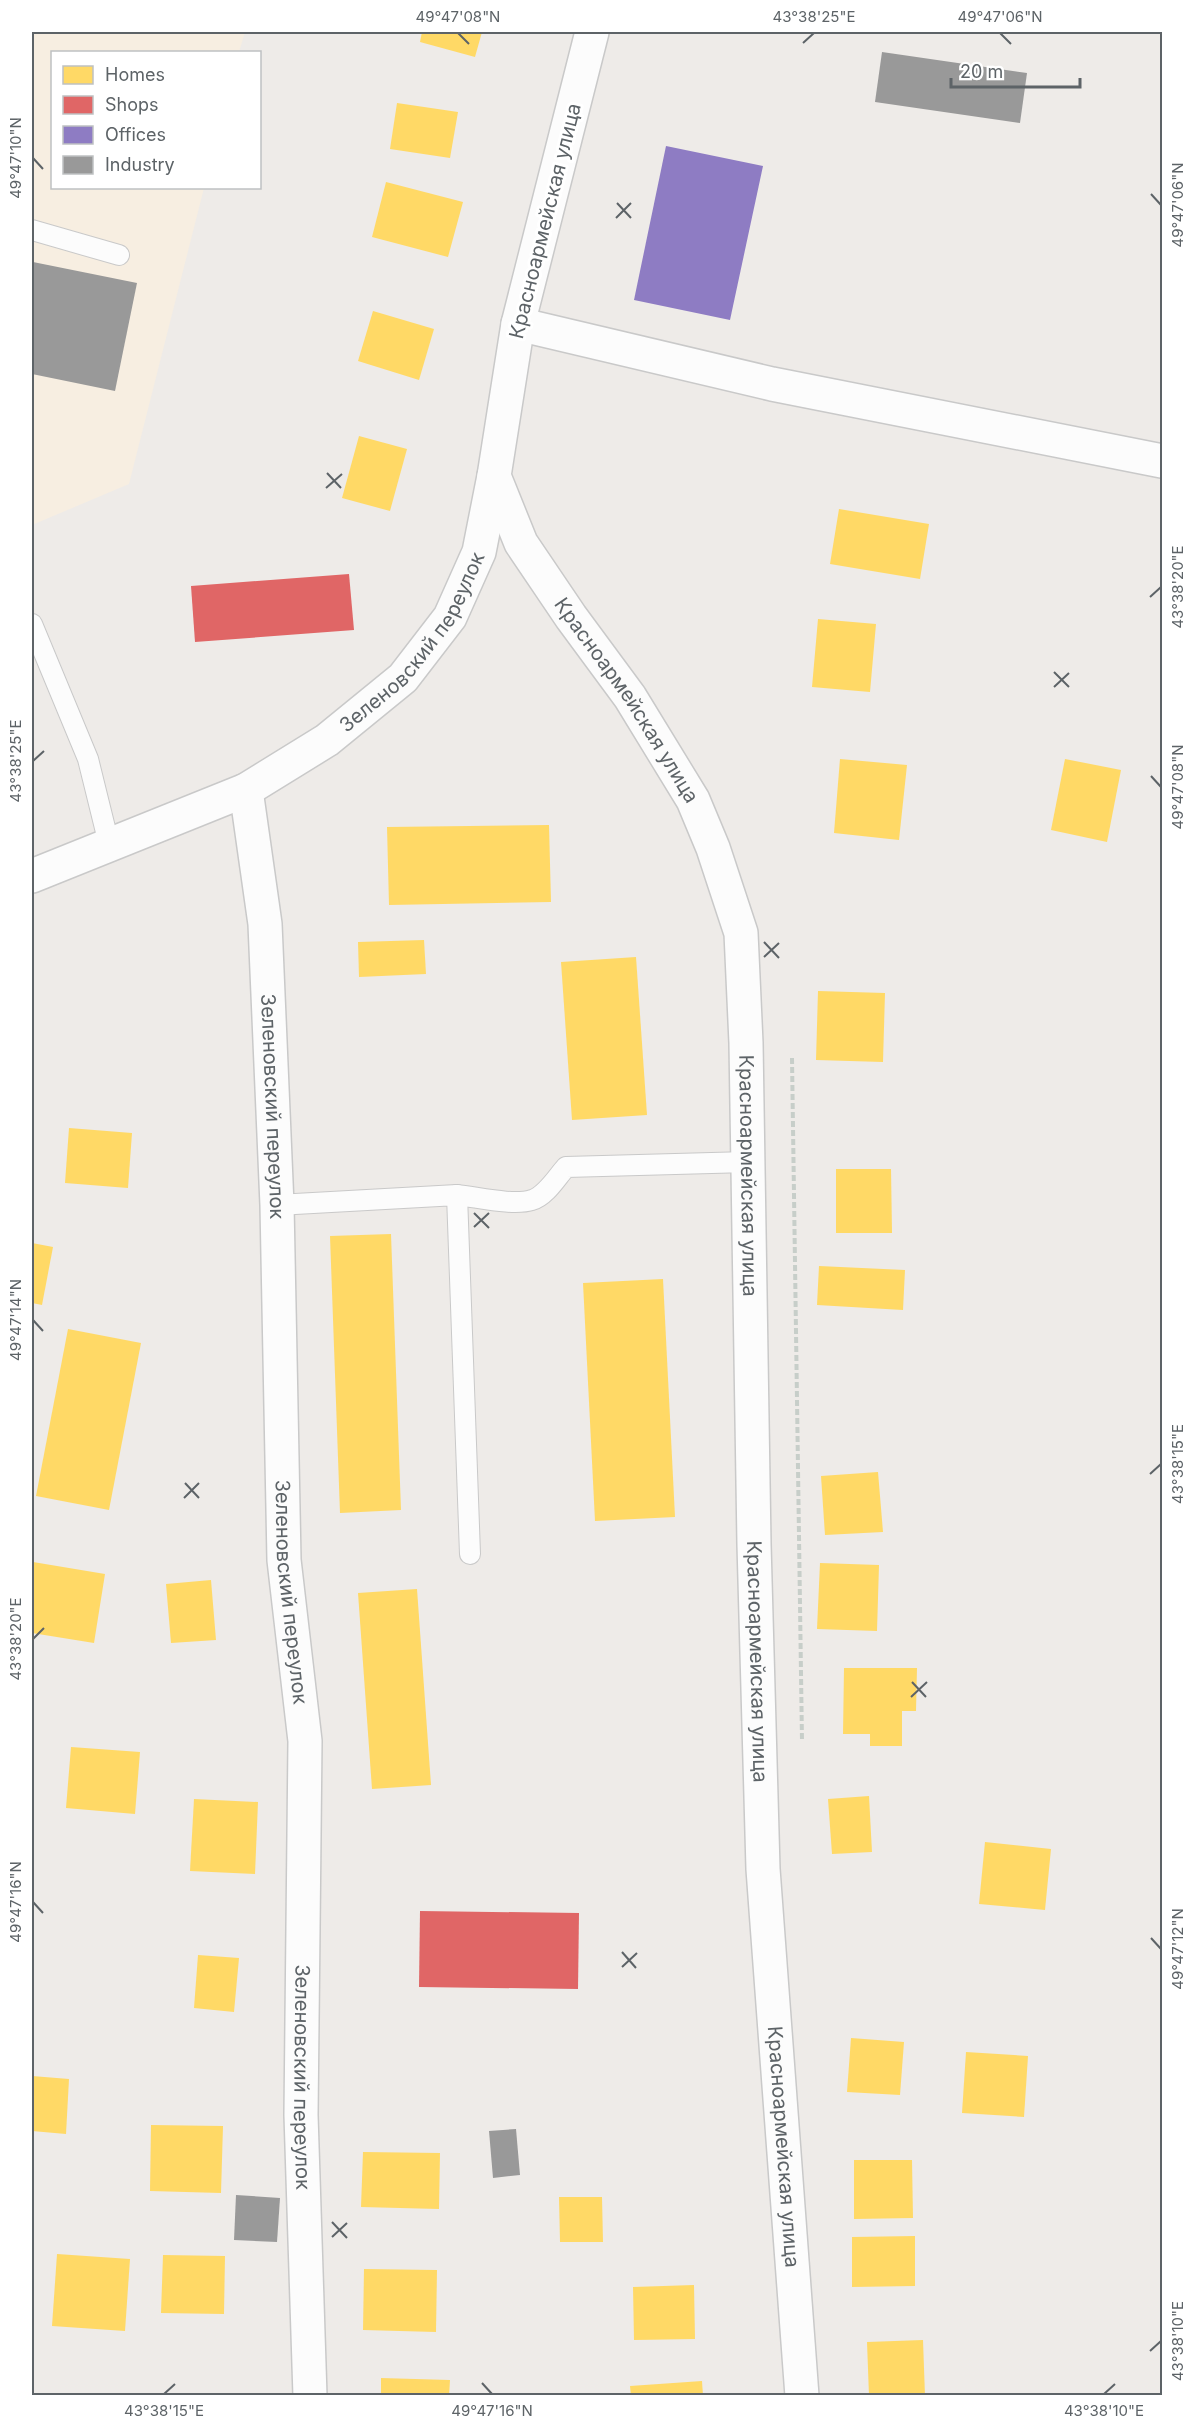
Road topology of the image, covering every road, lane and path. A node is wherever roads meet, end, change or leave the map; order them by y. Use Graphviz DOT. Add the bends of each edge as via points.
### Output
graph roads {
  1 [pos="592,32"];
  2 [pos="32,230"];
  3 [pos="120,255"];
  4 [pos="518,324"];
  5 [pos="1162,461"];
  6 [pos="494,476"];
  7 [pos="32,624"];
  8 [pos="246,790"];
  9 [pos="109,844"];
  10 [pos="32,876"];
  11 [pos="792,1058"];
  12 [pos="748,1162"];
  13 [pos="457,1195"];
  14 [pos="278,1205"];
  15 [pos="471,1554"];
  16 [pos="802,1749"];
  17 [pos="310,2396"];
  18 [pos="802,2396"];
  1 -- 4 [label="street, Красноармейская улица"];
  2 -- 3 [label="lane"];
  4 -- 5 [label="street" via="771,384"];
  4 -- 6 [label="street, Красноармейская улица"];
  6 -- 8 [label="street, Зеленовский переулок" via="479,552 450,617 403,678 327,740"];
  6 -- 12 [label="street, Красноармейская улица" via="521,543 636,707 693,800 713,848 741,933"];
  7 -- 9 [label="lane" via="88,759"];
  8 -- 9 [label="street, Зеленовский переулок"];
  8 -- 14 [label="street, Зеленовский переулок" via="265,924"];
  9 -- 10 [label="street, Зеленовский переулок"];
  11 -- 16 [label="path"];
  12 -- 13 [label="lane" via="566,1167 533,1200"];
  12 -- 18 [label="street, Красноармейская улица" via="763,1869"];
  13 -- 14 [label="lane"];
  13 -- 15 [label="lane"];
  14 -- 17 [label="street, Зеленовский переулок" via="284,1560 305,1741 301,2115"];
}
